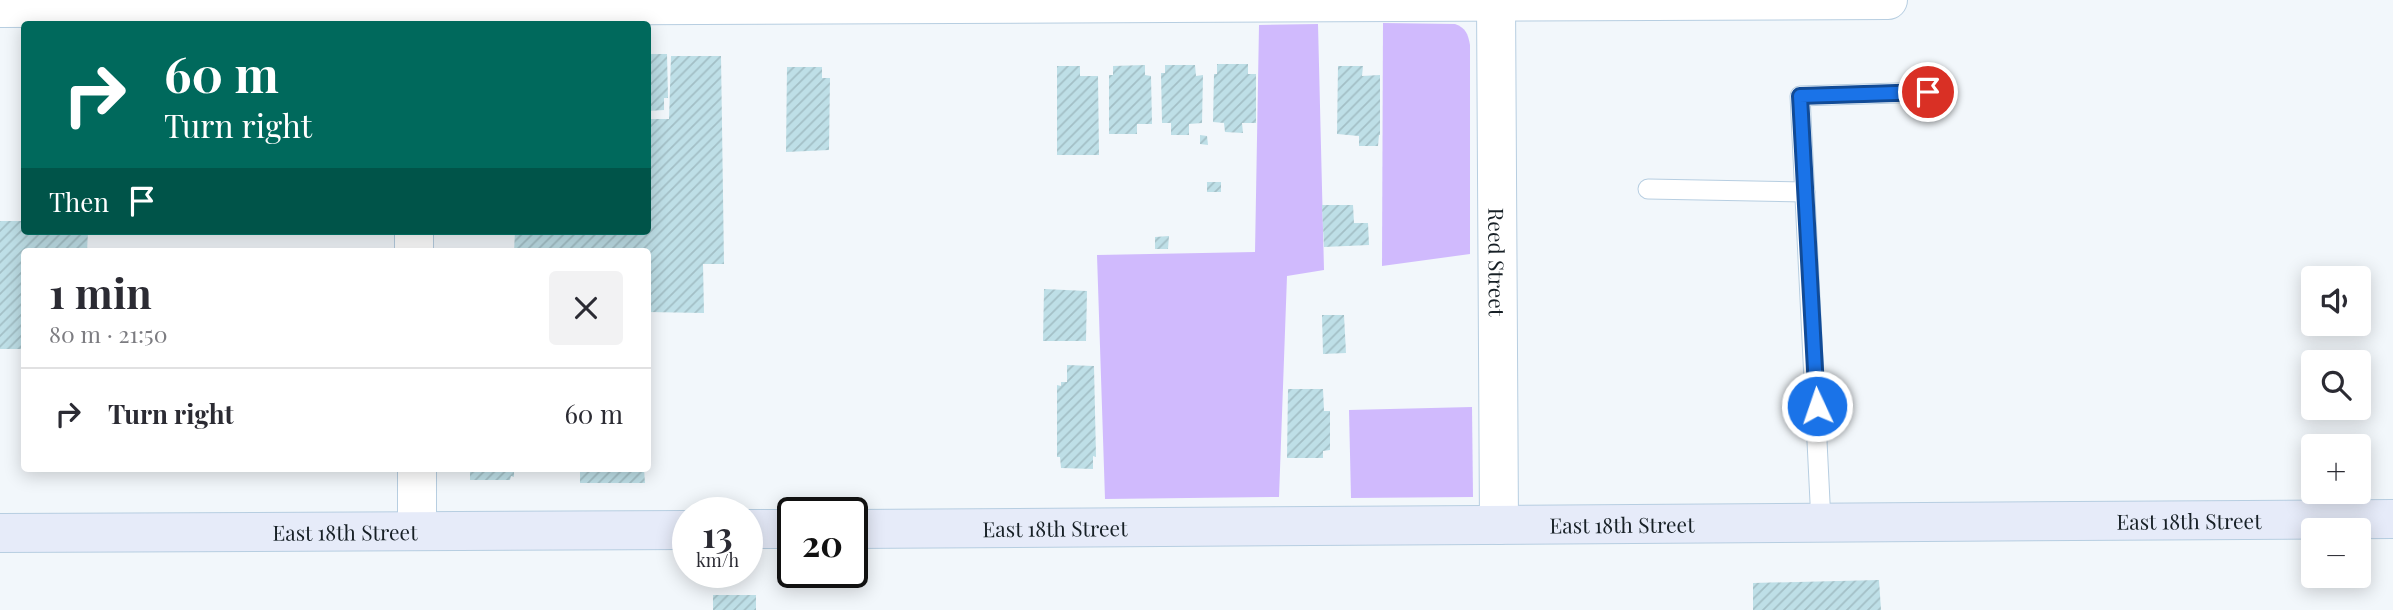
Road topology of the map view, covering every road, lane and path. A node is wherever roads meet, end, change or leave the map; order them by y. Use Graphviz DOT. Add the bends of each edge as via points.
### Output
graph roads {
  1 [pos="1888,0"];
  2 [pos="1496,1"];
  3 [pos="926,3"];
  4 [pos="0,8"];
  5 [pos="412,10"];
  6 [pos="1928,92"];
  7 [pos="1648,190"];
  8 [pos="1805,192"];
  9 [pos="417,472"];
  10 [pos="2393,519"];
  11 [pos="1821,522"];
  12 [pos="1499,524"];
  13 [pos="868,528"];
  14 [pos="672,530"];
  15 [pos="417,531"];
  16 [pos="0,533"];
  1 -- 2 [label="street"];
  2 -- 3 [label="street"];
  2 -- 12 [label="street, Reed Street"];
  3 -- 5 [label="street"];
  4 -- 5 [label="street"];
  6 -- 8 [label="lane" via="1800,96"];
  7 -- 8 [label="lane"];
  8 -- 11 [label="lane"];
  9 -- 15 [label="street"];
  10 -- 11 [label="main road, East 18th Street"];
  11 -- 12 [label="main road, East 18th Street"];
  12 -- 13 [label="main road, East 18th Street"];
  14 -- 15 [label="main road, East 18th Street"];
  15 -- 16 [label="main road, East 18th Street"];
}
